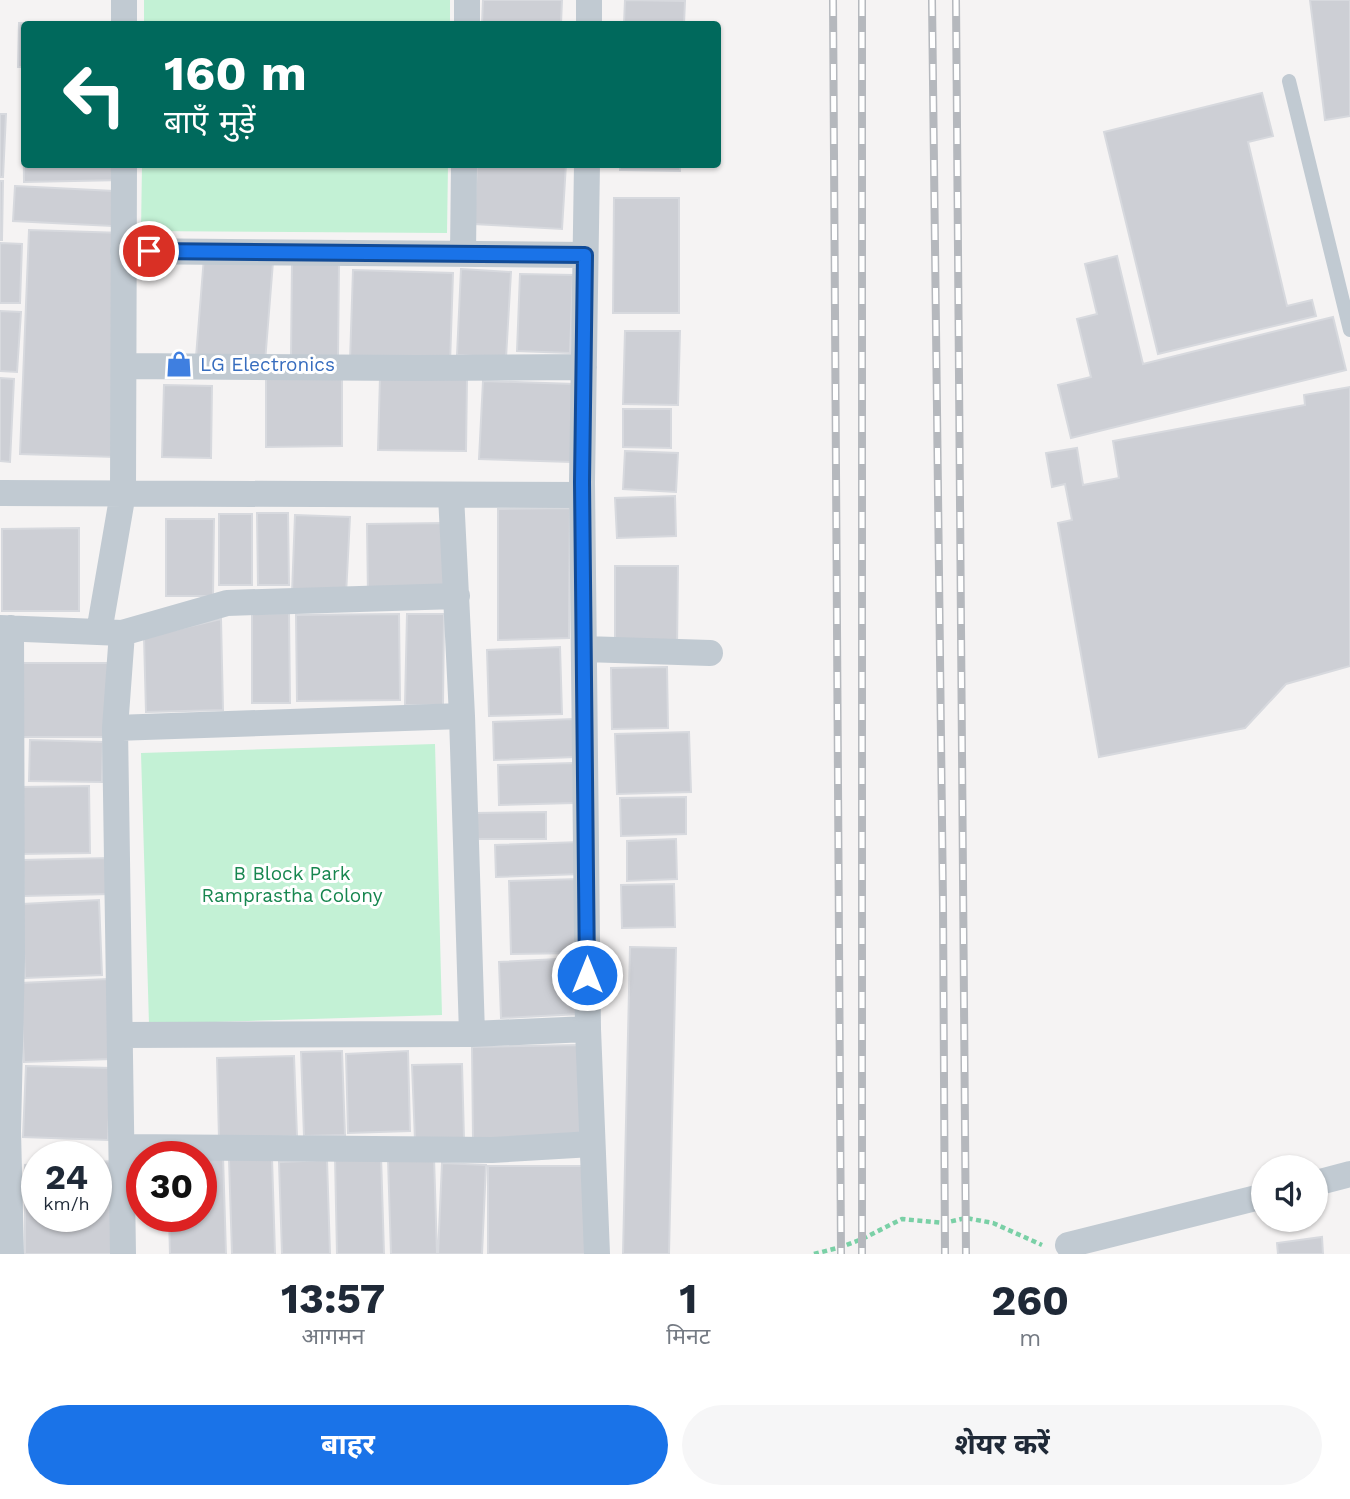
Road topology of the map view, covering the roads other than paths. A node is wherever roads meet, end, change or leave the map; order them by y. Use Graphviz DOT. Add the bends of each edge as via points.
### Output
graph roads {
  1 [pos="124,0"];
  2 [pos="467,0"];
  3 [pos="589,0"];
  4 [pos="124,21"];
  5 [pos="467,21"];
  6 [pos="589,21"];
  7 [pos="1289,81"];
  8 [pos="124,168"];
  9 [pos="464,168"];
  10 [pos="587,168"];
  11 [pos="123,251"];
  12 [pos="463,254"];
  13 [pos="585,255"];
  14 [pos="1350,330"];
  15 [pos="124,366"];
  16 [pos="584,367"];
  17 [pos="0,493"];
  18 [pos="123,494"];
  19 [pos="451,495"];
  20 [pos="582,495"];
  21 [pos="457,596"];
  22 [pos="5,628"];
  23 [pos="111,633"];
  24 [pos="584,649"];
  25 [pos="710,653"];
  26 [pos="462,716"];
  27 [pos="115,728"];
  28 [pos="588,1029"];
  29 [pos="472,1034"];
  30 [pos="120,1035"];
  31 [pos="592,1144"];
  32 [pos="122,1147"];
  33 [pos="1350,1174"];
  34 [pos="1328,1180"];
  35 [pos="1251,1199"];
  36 [pos="1068,1245"];
  37 [pos="11,1254"];
  38 [pos="124,1254"];
  39 [pos="597,1254"];
  1 -- 4 [label="street"];
  2 -- 5 [label="street"];
  3 -- 6 [label="street"];
  7 -- 14 [label="lane"];
  8 -- 11 [label="street"];
  9 -- 12 [label="street"];
  10 -- 13 [label="street"];
  11 -- 12 [label="street"];
  11 -- 15 [label="street"];
  12 -- 13 [label="street"];
  13 -- 16 [label="street"];
  15 -- 16 [label="street"];
  15 -- 18 [label="street"];
  16 -- 20 [label="street"];
  17 -- 18 [label="street"];
  18 -- 19 [label="street"];
  18 -- 23 [label="street"];
  19 -- 20 [label="street"];
  19 -- 21 [label="street"];
  20 -- 24 [label="street"];
  21 -- 23 [label="street" via="227,603"];
  21 -- 26 [label="street"];
  22 -- 23 [label="street"];
  22 -- 37 [label="street" via="12,957"];
  23 -- 27 [label="street"];
  24 -- 25 [label="street"];
  24 -- 28 [label="street"];
  26 -- 27 [label="street"];
  26 -- 29 [label="street"];
  27 -- 30 [label="street"];
  28 -- 29 [label="street"];
  28 -- 31 [label="street"];
  29 -- 30 [label="street"];
  30 -- 32 [label="street"];
  31 -- 32 [label="street" via="492,1150"];
  31 -- 39 [label="street"];
  32 -- 38 [label="street"];
  33 -- 34 [label="street"];
  35 -- 36 [label="street"];
}
